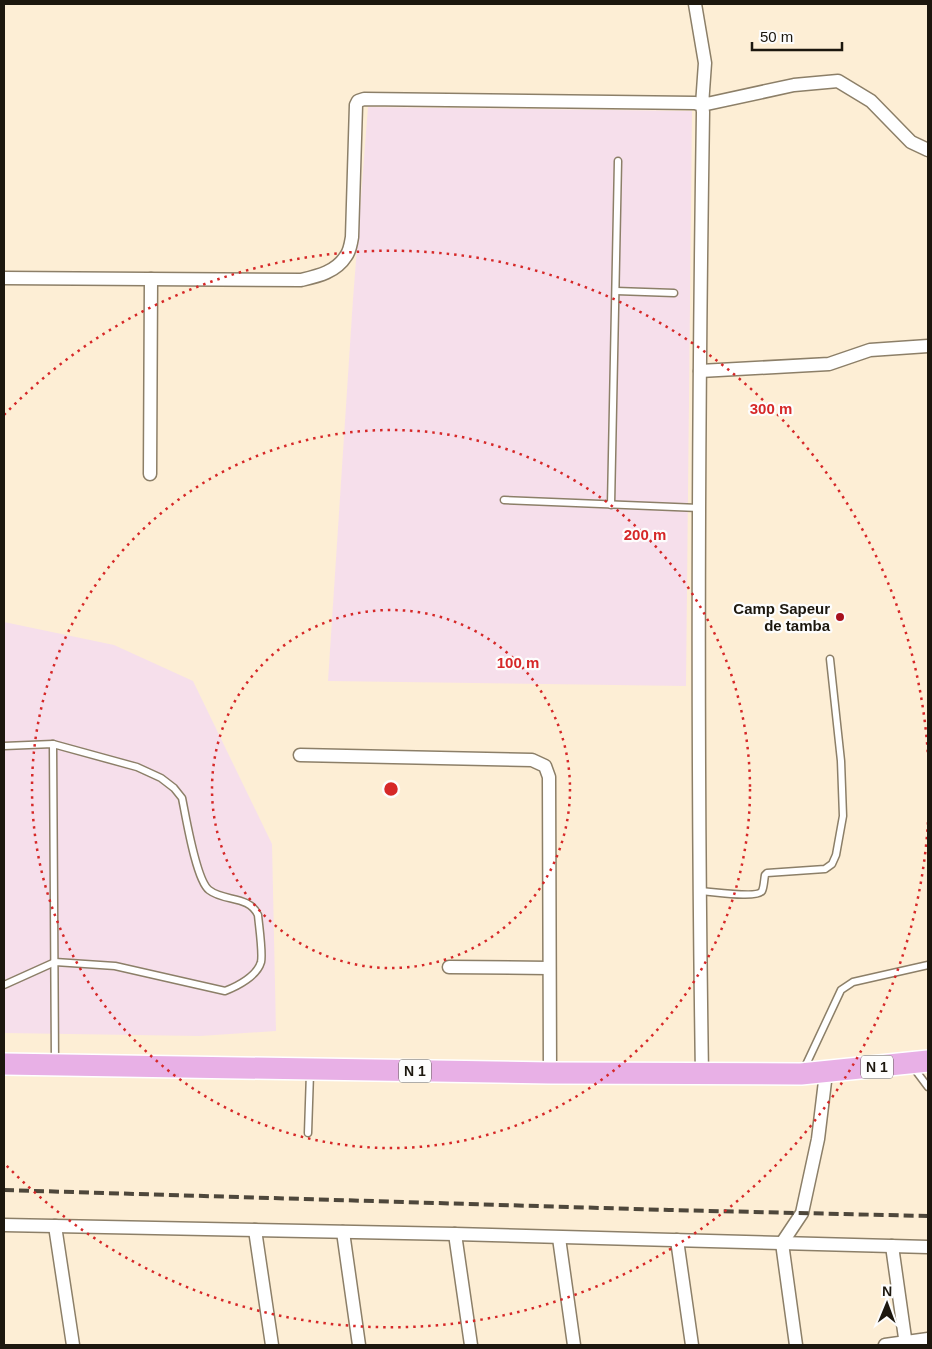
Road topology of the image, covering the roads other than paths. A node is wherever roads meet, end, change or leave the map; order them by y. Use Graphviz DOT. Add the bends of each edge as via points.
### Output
graph roads {
  1 [pos="696,4"];
  2 [pos="702,105"];
  3 [pos="928,150"];
  4 [pos="618,160"];
  5 [pos="4,278"];
  6 [pos="151,279"];
  7 [pos="616,291"];
  8 [pos="674,293"];
  9 [pos="928,346"];
  10 [pos="700,371"];
  11 [pos="150,474"];
  12 [pos="504,500"];
  13 [pos="611,505"];
  14 [pos="699,508"];
  15 [pos="830,659"];
  16 [pos="52,744"];
  17 [pos="4,746"];
  18 [pos="300,755"];
  19 [pos="699,891"];
  20 [pos="55,962"];
  21 [pos="928,965"];
  22 [pos="449,967"];
  23 [pos="549,968"];
  24 [pos="4,985"];
  25 [pos="920,1063"];
  26 [pos="4,1064"];
  27 [pos="55,1064"];
  28 [pos="311,1069"];
  29 [pos="550,1073"];
  30 [pos="826,1073"];
  31 [pos="802,1074"];
  32 [pos="702,1075"];
  33 [pos="928,1088"];
  34 [pos="308,1133"];
  35 [pos="4,1225"];
  36 [pos="55,1226"];
  37 [pos="255,1230"];
  38 [pos="343,1232"];
  39 [pos="455,1234"];
  40 [pos="559,1238"];
  41 [pos="677,1240"];
  42 [pos="782,1243"];
  43 [pos="892,1246"];
  44 [pos="928,1247"];
  45 [pos="928,1339"];
  46 [pos="906,1344"];
  47 [pos="73,1345"];
  48 [pos="272,1345"];
  49 [pos="359,1345"];
  50 [pos="471,1345"];
  51 [pos="574,1345"];
  52 [pos="692,1345"];
  53 [pos="796,1345"];
  54 [pos="885,1345"];
  1 -- 2 [label="street" via="705,63"];
  2 -- 3 [label="street" via="794,85 838,81 871,101 911,142"];
  2 -- 6 [label="street" via="364,99 356,105 352,237 347,255 337,267 319,276 300,280"];
  2 -- 10 [label="street"];
  4 -- 7 [label="lane"];
  5 -- 6 [label="street"];
  6 -- 11 [label="street"];
  7 -- 8 [label="lane"];
  7 -- 13 [label="lane"];
  9 -- 10 [label="street" via="870,350 829,364"];
  10 -- 14 [label="street"];
  12 -- 13 [label="lane"];
  13 -- 14 [label="lane"];
  14 -- 19 [label="street"];
  15 -- 19 [label="lane" via="841,761 843,816 832,864 825,869 767,873 760,893 751,895"];
  16 -- 17 [label="lane"];
  16 -- 20 [label="lane"];
  16 -- 20 [label="lane" via="137,767 174,788 182,798 200,878 208,890 255,908 261,961 252,975 226,991 115,966"];
  18 -- 23 [label="street" via="532,760 545,766 550,777"];
  19 -- 32 [label="street"];
  20 -- 24 [label="lane"];
  20 -- 27 [label="lane"];
  21 -- 31 [label="lane" via="852,982 841,990"];
  22 -- 23 [label="street"];
  23 -- 29 [label="street"];
  25 -- 30 [label="highway, N 1"];
  25 -- 33 [label="lane"];
  26 -- 27 [label="highway, N 1"];
  27 -- 28 [label="highway, N 1"];
  28 -- 29 [label="highway, N 1"];
  28 -- 34 [label="lane"];
  29 -- 32 [label="highway, N 1"];
  30 -- 31 [label="highway, N 1"];
  30 -- 42 [label="street" via="818,1139 802,1213"];
  31 -- 32 [label="highway, N 1"];
  35 -- 36 [label="street"];
  36 -- 37 [label="street"];
  36 -- 47 [label="street"];
  37 -- 38 [label="street"];
  37 -- 48 [label="street"];
  38 -- 39 [label="street"];
  38 -- 49 [label="street"];
  39 -- 40 [label="street"];
  39 -- 50 [label="street"];
  40 -- 41 [label="street"];
  40 -- 51 [label="street"];
  41 -- 42 [label="street"];
  41 -- 52 [label="street"];
  42 -- 43 [label="street"];
  42 -- 53 [label="street"];
  43 -- 44 [label="street"];
  43 -- 46 [label="street"];
  45 -- 46 [label="street"];
  46 -- 54 [label="street"];
}
